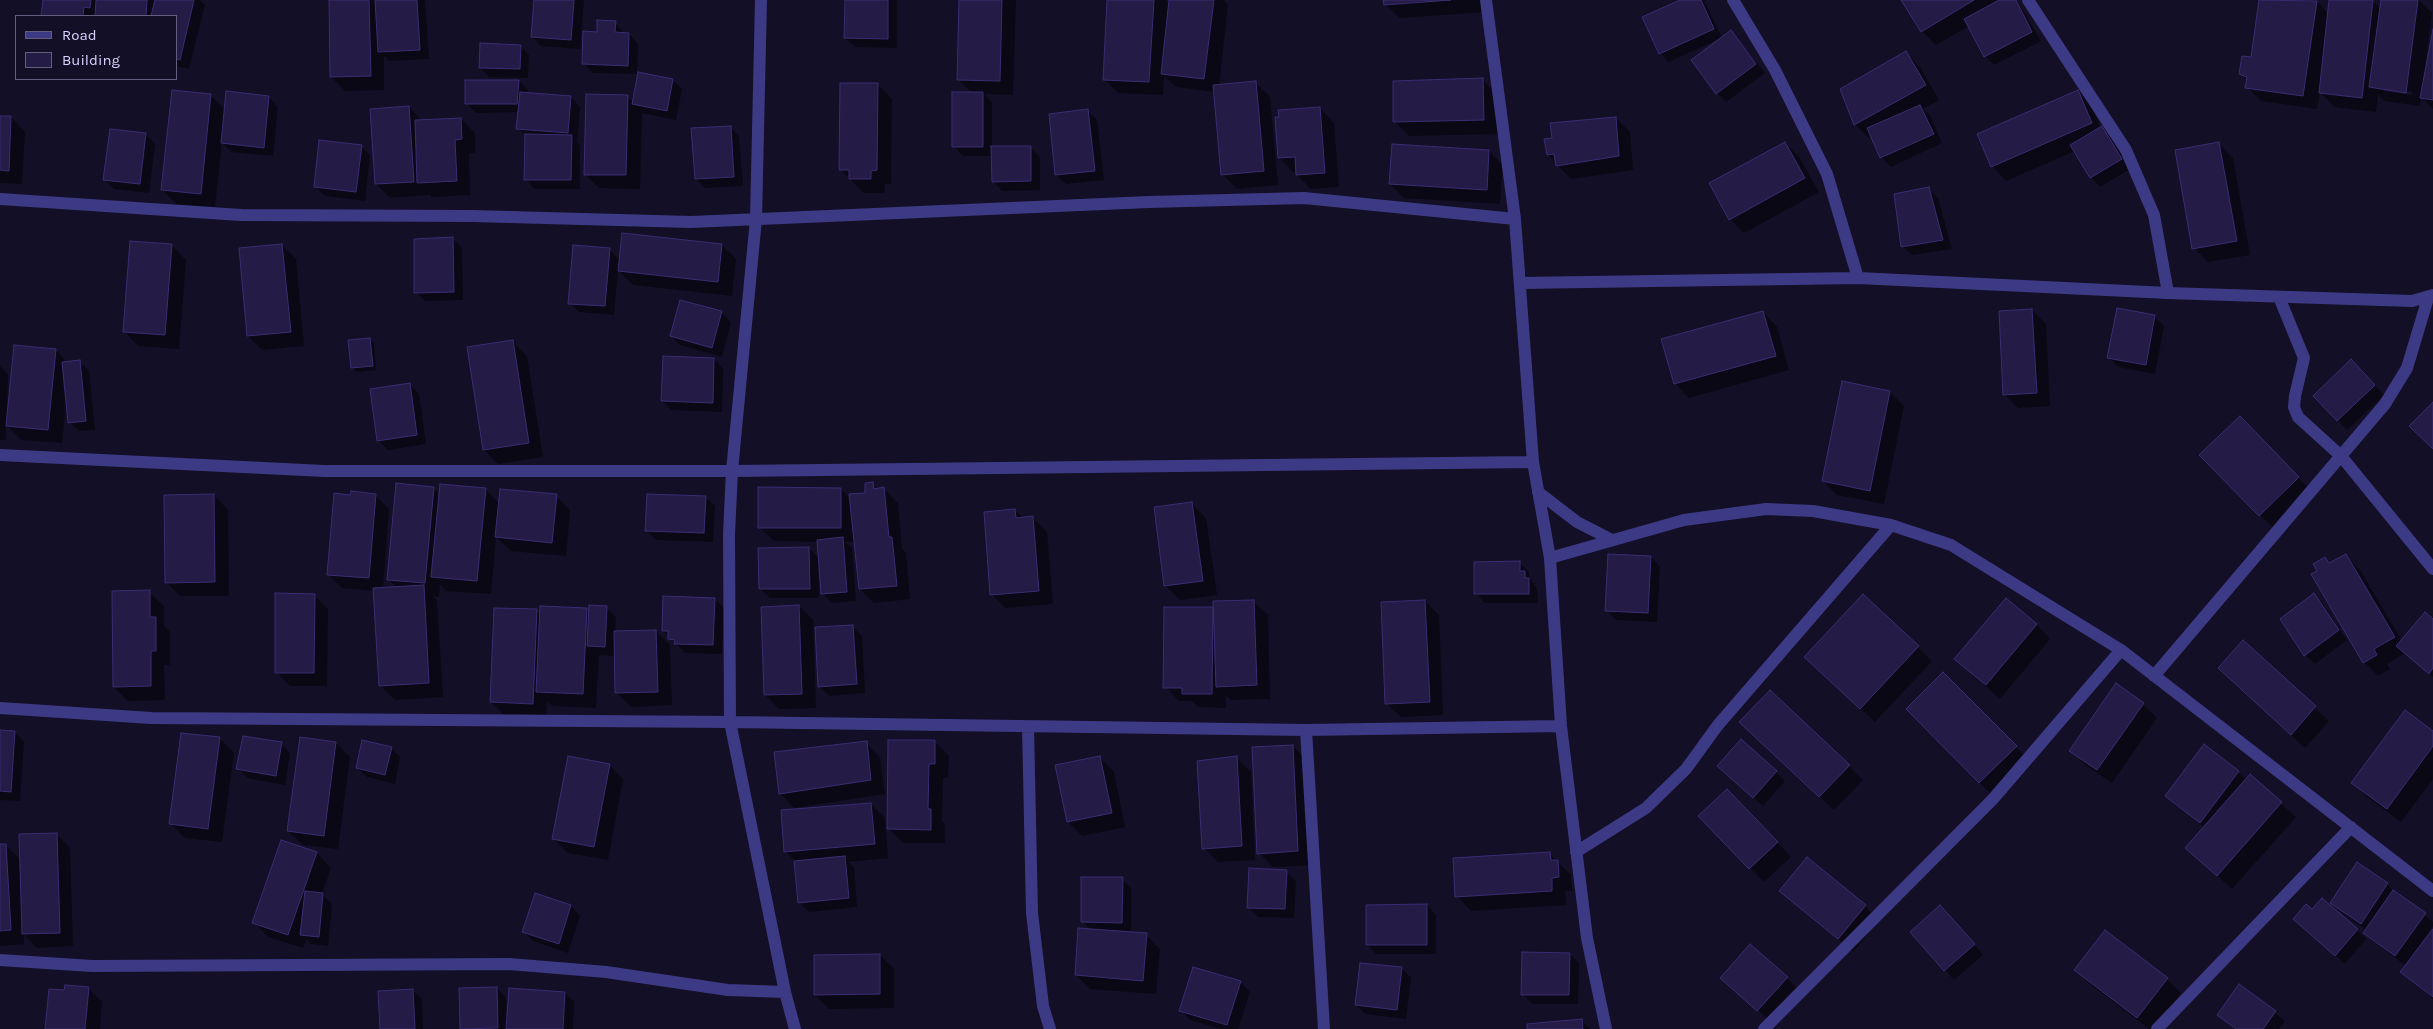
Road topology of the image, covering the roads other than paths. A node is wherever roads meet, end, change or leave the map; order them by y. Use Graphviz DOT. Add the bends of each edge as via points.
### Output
graph roads {
  1 [pos="761,0"];
  2 [pos="1486,0"];
  3 [pos="1733,0"];
  4 [pos="2028,0"];
  5 [pos="0,199"];
  6 [pos="756,219"];
  7 [pos="1515,219"];
  8 [pos="1858,278"];
  9 [pos="1520,283"];
  10 [pos="2168,293"];
  11 [pos="2430,296"];
  12 [pos="2279,297"];
  13 [pos="0,455"];
  14 [pos="2341,456"];
  15 [pos="1533,462"];
  16 [pos="732,471"];
  17 [pos="1538,492"];
  18 [pos="1891,525"];
  19 [pos="1612,540"];
  20 [pos="1550,558"];
  21 [pos="2433,569"];
  22 [pos="2122,650"];
  23 [pos="2154,676"];
  24 [pos="0,708"];
  25 [pos="730,722"];
  26 [pos="1561,726"];
  27 [pos="1028,727"];
  28 [pos="1306,730"];
  29 [pos="2351,827"];
  30 [pos="1576,852"];
  31 [pos="2433,890"];
  32 [pos="0,960"];
  33 [pos="785,992"];
  34 [pos="795,1029"];
  35 [pos="1050,1029"];
  36 [pos="1324,1029"];
  37 [pos="1606,1029"];
  38 [pos="1764,1029"];
  39 [pos="2157,1029"];
  1 -- 6 [label="street"];
  2 -- 7 [label="street"];
  3 -- 8 [label="street" via="1775,70 1827,174"];
  4 -- 10 [label="street" via="2126,150 2154,215"];
  5 -- 6 [label="street" via="241,215 473,216 691,222"];
  6 -- 7 [label="street" via="1304,198"];
  6 -- 16 [label="street"];
  7 -- 9 [label="street"];
  8 -- 9 [label="street"];
  8 -- 10 [label="street"];
  9 -- 15 [label="street"];
  10 -- 12 [label="street"];
  11 -- 12 [label="street" via="2412,301"];
  11 -- 14 [label="street" via="2407,368 2385,404"];
  12 -- 14 [label="street" via="2304,358 2294,407 2298,417"];
  13 -- 16 [label="street" via="324,471"];
  14 -- 21 [label="street"];
  14 -- 23 [label="street"];
  15 -- 16 [label="street"];
  15 -- 17 [label="street"];
  16 -- 25 [label="street"];
  17 -- 19 [label="street" via="1577,522"];
  17 -- 20 [label="street"];
  18 -- 19 [label="street" via="1813,512 1766,509 1684,520"];
  18 -- 22 [label="street" via="1951,545"];
  18 -- 30 [label="street" via="1718,725 1686,769 1646,808"];
  19 -- 20 [label="street"];
  20 -- 26 [label="street"];
  22 -- 23 [label="street"];
  22 -- 38 [label="street" via="1993,799"];
  23 -- 29 [label="street"];
  24 -- 25 [label="street" via="151,718"];
  25 -- 27 [label="street"];
  25 -- 33 [label="street"];
  26 -- 28 [label="street"];
  26 -- 30 [label="street"];
  27 -- 28 [label="street"];
  27 -- 35 [label="street" via="1032,913 1043,1006"];
  28 -- 36 [label="street"];
  29 -- 31 [label="street"];
  29 -- 39 [label="street"];
  30 -- 37 [label="street" via="1587,938"];
  32 -- 33 [label="street" via="92,966 509,964 606,972 728,990"];
  33 -- 34 [label="street"];
}
